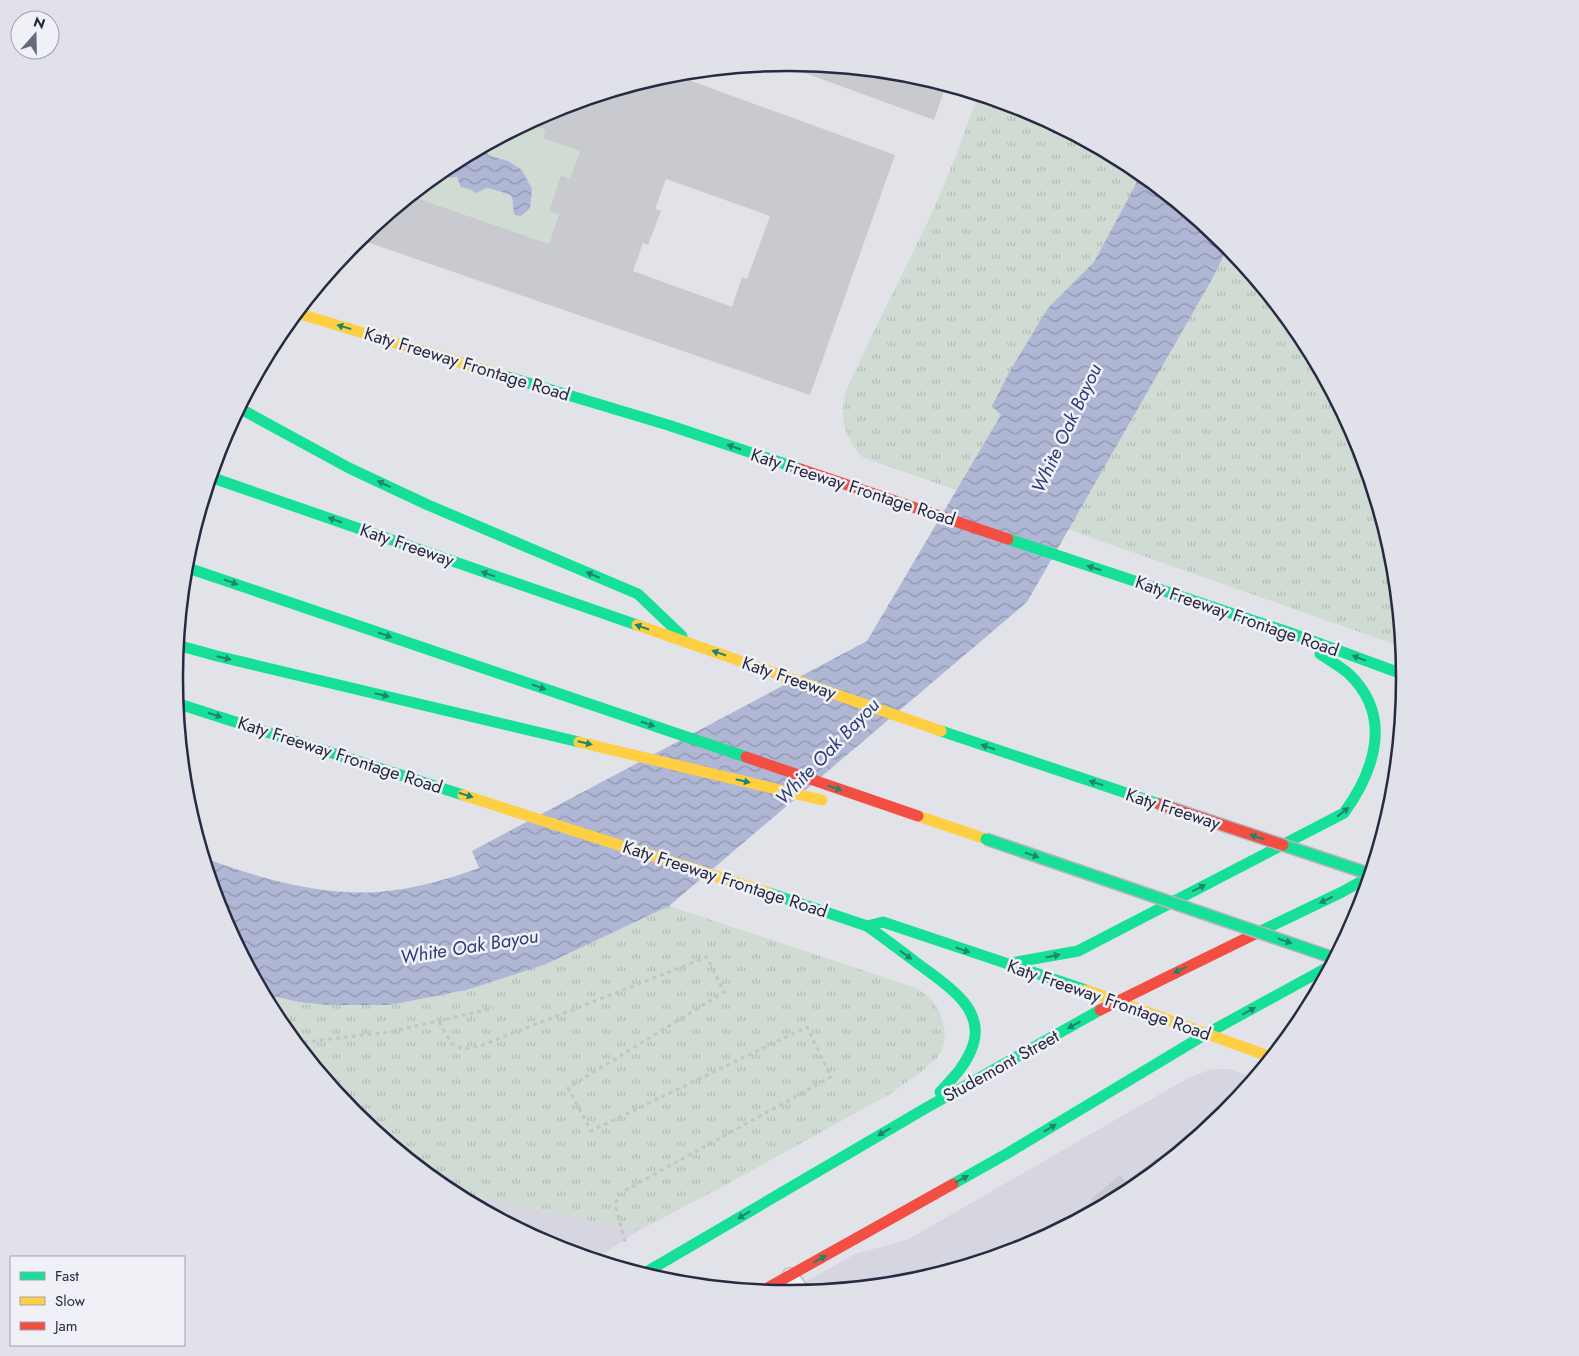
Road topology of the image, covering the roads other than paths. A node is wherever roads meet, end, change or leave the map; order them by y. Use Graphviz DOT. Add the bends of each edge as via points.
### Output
graph roads {
  1 [pos="304,315"];
  2 [pos="245,411"];
  3 [pos="216,479"];
  4 [pos="193,570"];
  5 [pos="1288,632"];
  6 [pos="688,643"];
  7 [pos="184,647"];
  8 [pos="1396,672"];
  9 [pos="184,705"];
  10 [pos="833,802"];
  11 [pos="862,809"];
  12 [pos="986,839"];
  13 [pos="1364,873"];
  14 [pos="1361,880"];
  15 [pos="867,926"];
  16 [pos="1329,956"];
  17 [pos="1004,964"];
  18 [pos="1320,971"];
  19 [pos="1116,1001"];
  20 [pos="1206,1034"];
  21 [pos="1265,1055"];
  22 [pos="926,1108"];
  23 [pos="652,1269"];
  24 [pos="790,1276"];
  25 [pos="775,1284"];
  26 [pos="796,1285"];
  5 -- 1 [label="main road, Katy Freeway Frontage Road, one-way" via="668,425"];
  6 -- 2 [label="main road, one-way" via="638,594 419,501 349,468"];
  6 -- 3 [label="main road, Katy Freeway, one-way"];
  4 -- 12 [label="main road, one-way"];
  8 -- 5 [label="main road, Katy Freeway Frontage Road, one-way"];
  17 -- 5 [label="main road, one-way" via="1078,951 1344,813 1356,799 1373,760 1376,736 1370,706 1350,675"];
  13 -- 6 [label="main road, Katy Freeway, one-way, bridge"];
  7 -- 10 [label="main road, one-way"];
  9 -- 15 [label="main road, Katy Freeway Frontage Road, one-way"];
  11 -- 12 [label="main road"];
  12 -- 16 [label="main road, one-way, bridge"];
  14 -- 19 [label="main road, Studemont Street, one-way"];
  15 -- 17 [label="main road, Katy Freeway Frontage Road, one-way" via="883,922"];
  15 -- 22 [label="main road, one-way" via="955,991 972,1015 976,1039 967,1062"];
  17 -- 19 [label="main road, Katy Freeway Frontage Road"];
  20 -- 18 [label="main road, one-way"];
  19 -- 20 [label="main road, Katy Freeway Frontage Road"];
  19 -- 22 [label="main road, Studemont Street, one-way"];
  20 -- 21 [label="main road, Katy Freeway Frontage Road"];
  24 -- 20 [label="main road, one-way" via="1008,1153"];
  22 -- 23 [label="main road, Studemont Street, one-way"];
  24 -- 25 [label="main road"];
  24 -- 26 [label="lane"];
}
